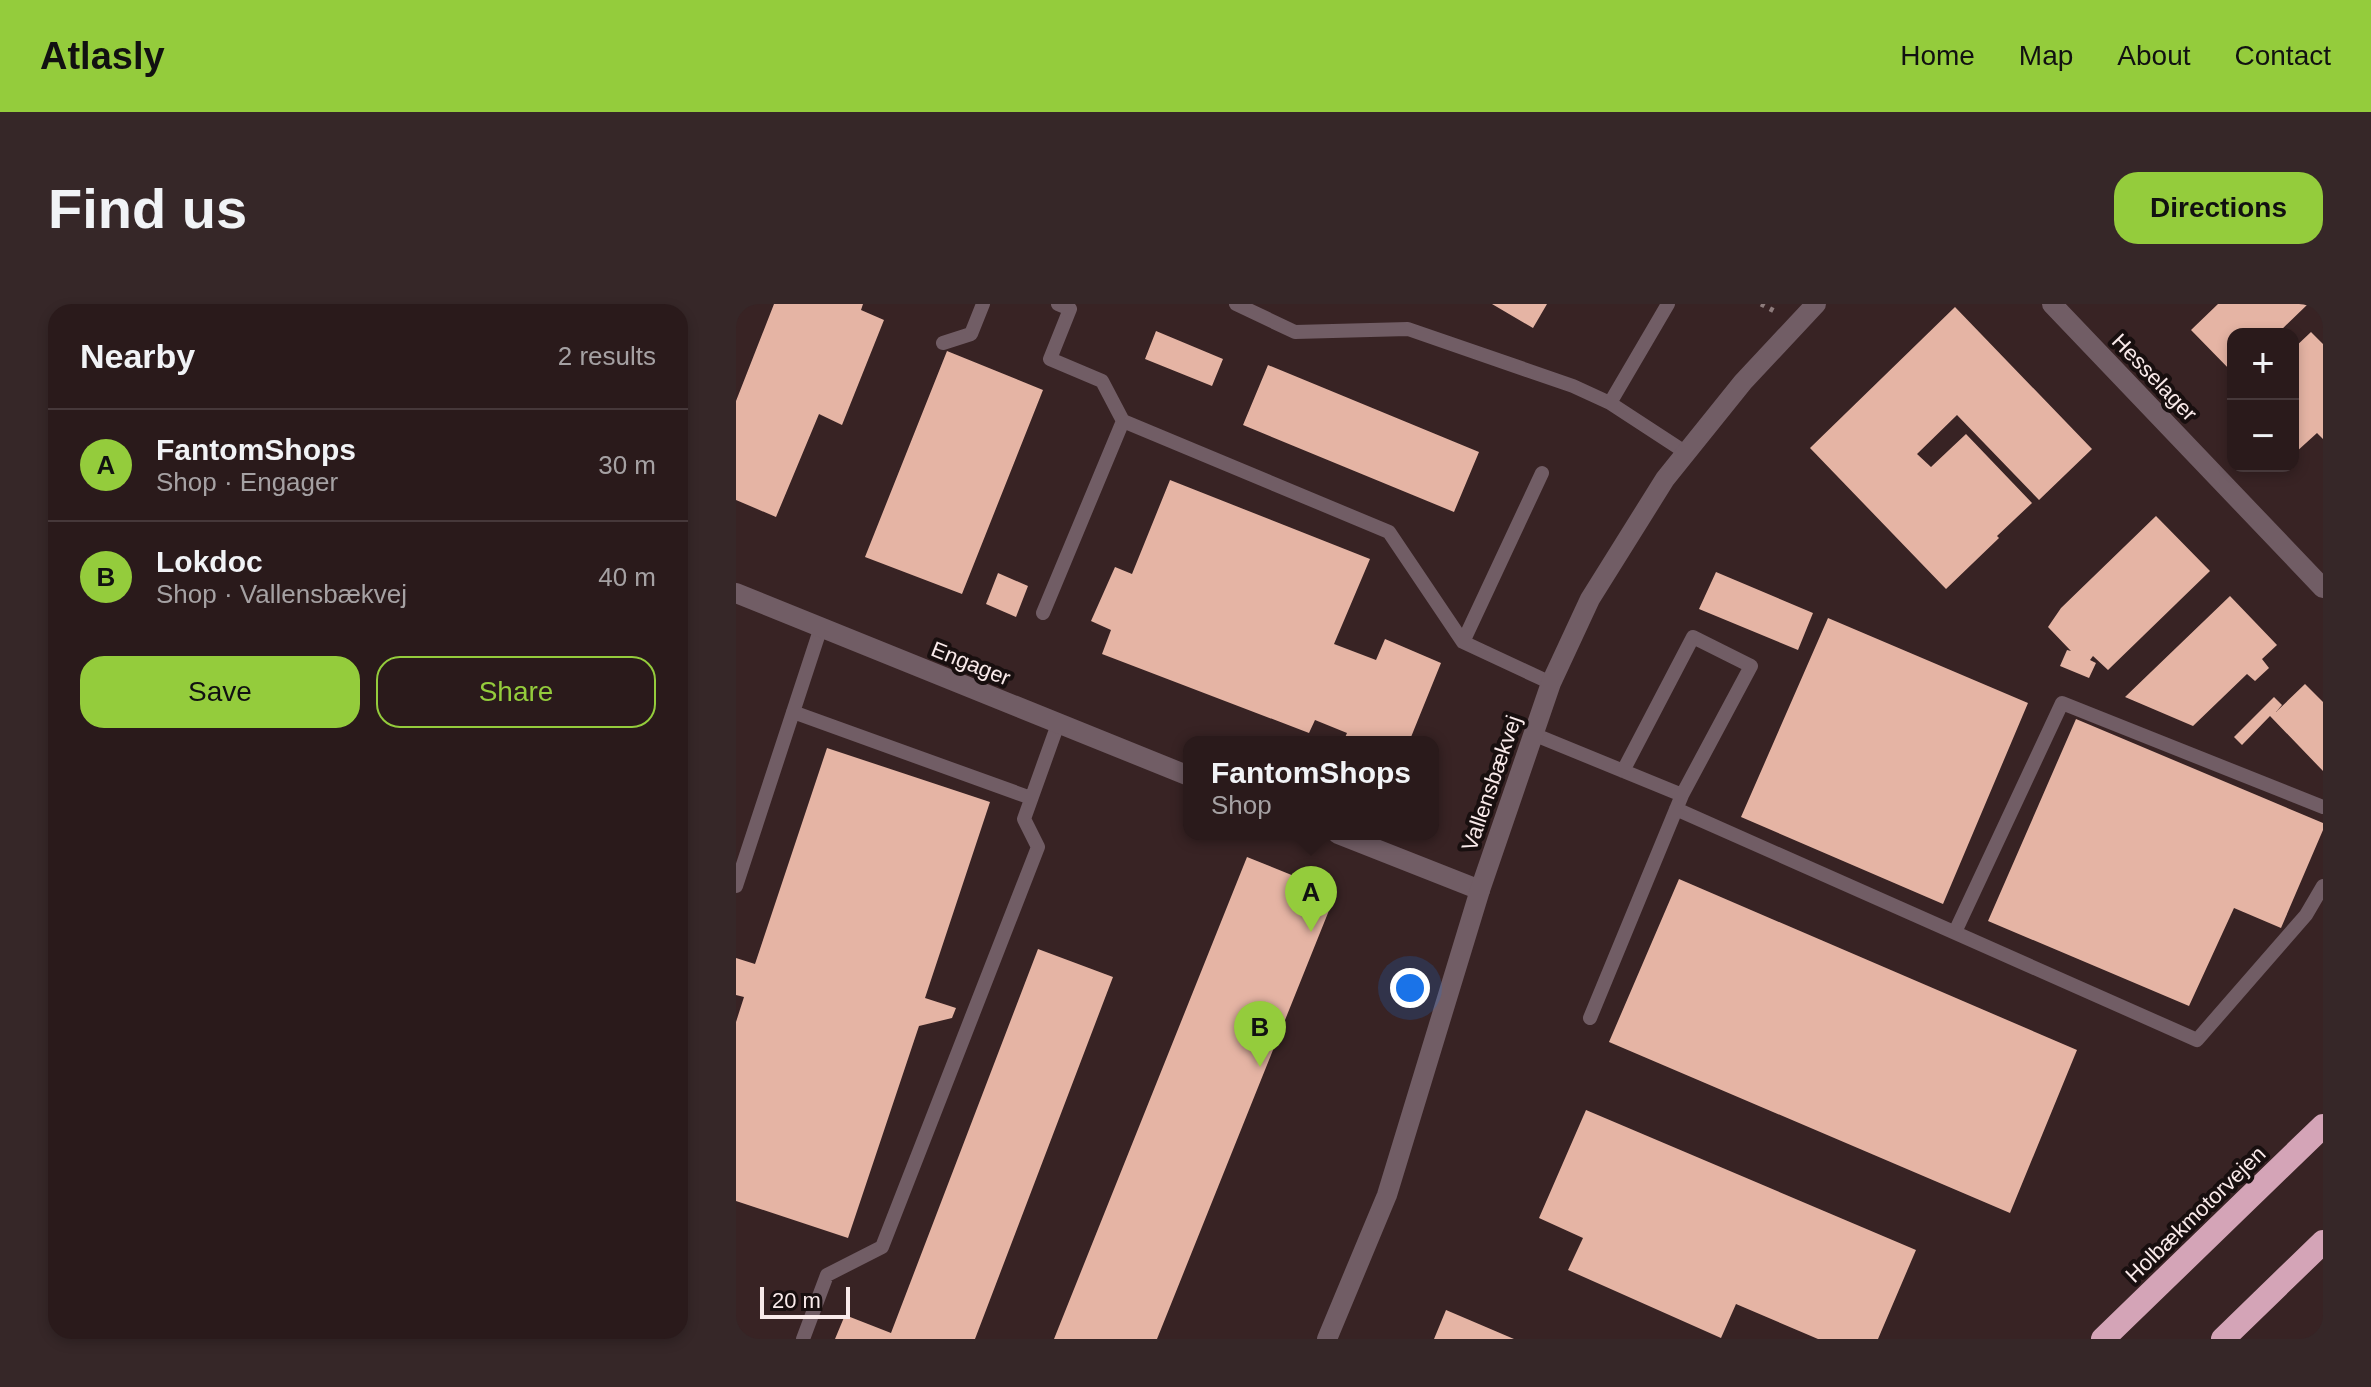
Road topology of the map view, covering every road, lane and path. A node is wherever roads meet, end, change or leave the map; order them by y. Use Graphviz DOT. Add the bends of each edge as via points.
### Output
graph roads {
  1 [pos="983,304"];
  2 [pos="1058,304"];
  3 [pos="1236,304"];
  4 [pos="1668,304"];
  5 [pos="1816,304"];
  6 [pos="2052,304"];
  7 [pos="943,343"];
  8 [pos="1610,403"];
  9 [pos="1123,421"];
  10 [pos="1685,452"];
  11 [pos="1542,473"];
  12 [pos="2323,588"];
  13 [pos="736,593"];
  14 [pos="1043,613"];
  15 [pos="821,627"];
  16 [pos="1463,642"];
  17 [pos="1551,683"];
  18 [pos="793,712"];
  19 [pos="1058,724"];
  20 [pos="1533,734"];
  21 [pos="1623,771"];
  22 [pos="1183,774"];
  23 [pos="1031,798"];
  24 [pos="1679,802"];
  25 [pos="2323,807"];
  26 [pos="1353,840"];
  27 [pos="736,886"];
  28 [pos="2323,886"];
  29 [pos="1480,890"];
  30 [pos="1955,932"];
  31 [pos="1590,1018"];
  32 [pos="2323,1126"];
  33 [pos="2323,1242"];
  34 [pos="803,1339"];
  35 [pos="1327,1339"];
  36 [pos="2103,1339"];
  37 [pos="2223,1339"];
  1 -- 7 [label="lane" via="971,334"];
  2 -- 9 [label="lane" via="1070,309 1050,359 1102,381"];
  3 -- 8 [label="lane" via="1295,332 1408,329"];
  4 -- 8 [label="lane"];
  5 -- 10 [label="street, Vallensbækvej"];
  6 -- 12 [label="street, Hesselager"];
  8 -- 10 [label="lane"];
  9 -- 14 [label="lane"];
  9 -- 16 [label="lane" via="1389,532"];
  10 -- 17 [label="street, Vallensbækvej" via="1590,599"];
  11 -- 16 [label="lane"];
  13 -- 15 [label="street, Engager"];
  15 -- 18 [label="lane"];
  15 -- 19 [label="street, Engager"];
  16 -- 17 [label="lane"];
  17 -- 20 [label="street, Vallensbækvej"];
  18 -- 23 [label="lane"];
  18 -- 27 [label="lane"];
  19 -- 22 [label="street, Engager"];
  19 -- 23 [label="lane"];
  20 -- 21 [label="lane"];
  20 -- 29 [label="street, Vallensbækvej"];
  21 -- 24 [label="lane"];
  21 -- 24 [label="lane" via="1693,637 1751,666"];
  23 -- 34 [label="lane" via="1024,819 1038,847 882,1247 827,1275"];
  24 -- 30 [label="lane"];
  24 -- 31 [label="lane"];
  25 -- 30 [label="lane" via="2062,703"];
  26 -- 29 [label="street"];
  28 -- 30 [label="lane" via="2306,915 2197,1040"];
  29 -- 35 [label="street, Vallensbækvej" via="1387,1195"];
  32 -- 36 [label="highway, Holbækmotorvejen"];
  33 -- 37 [label="highway"];
}
